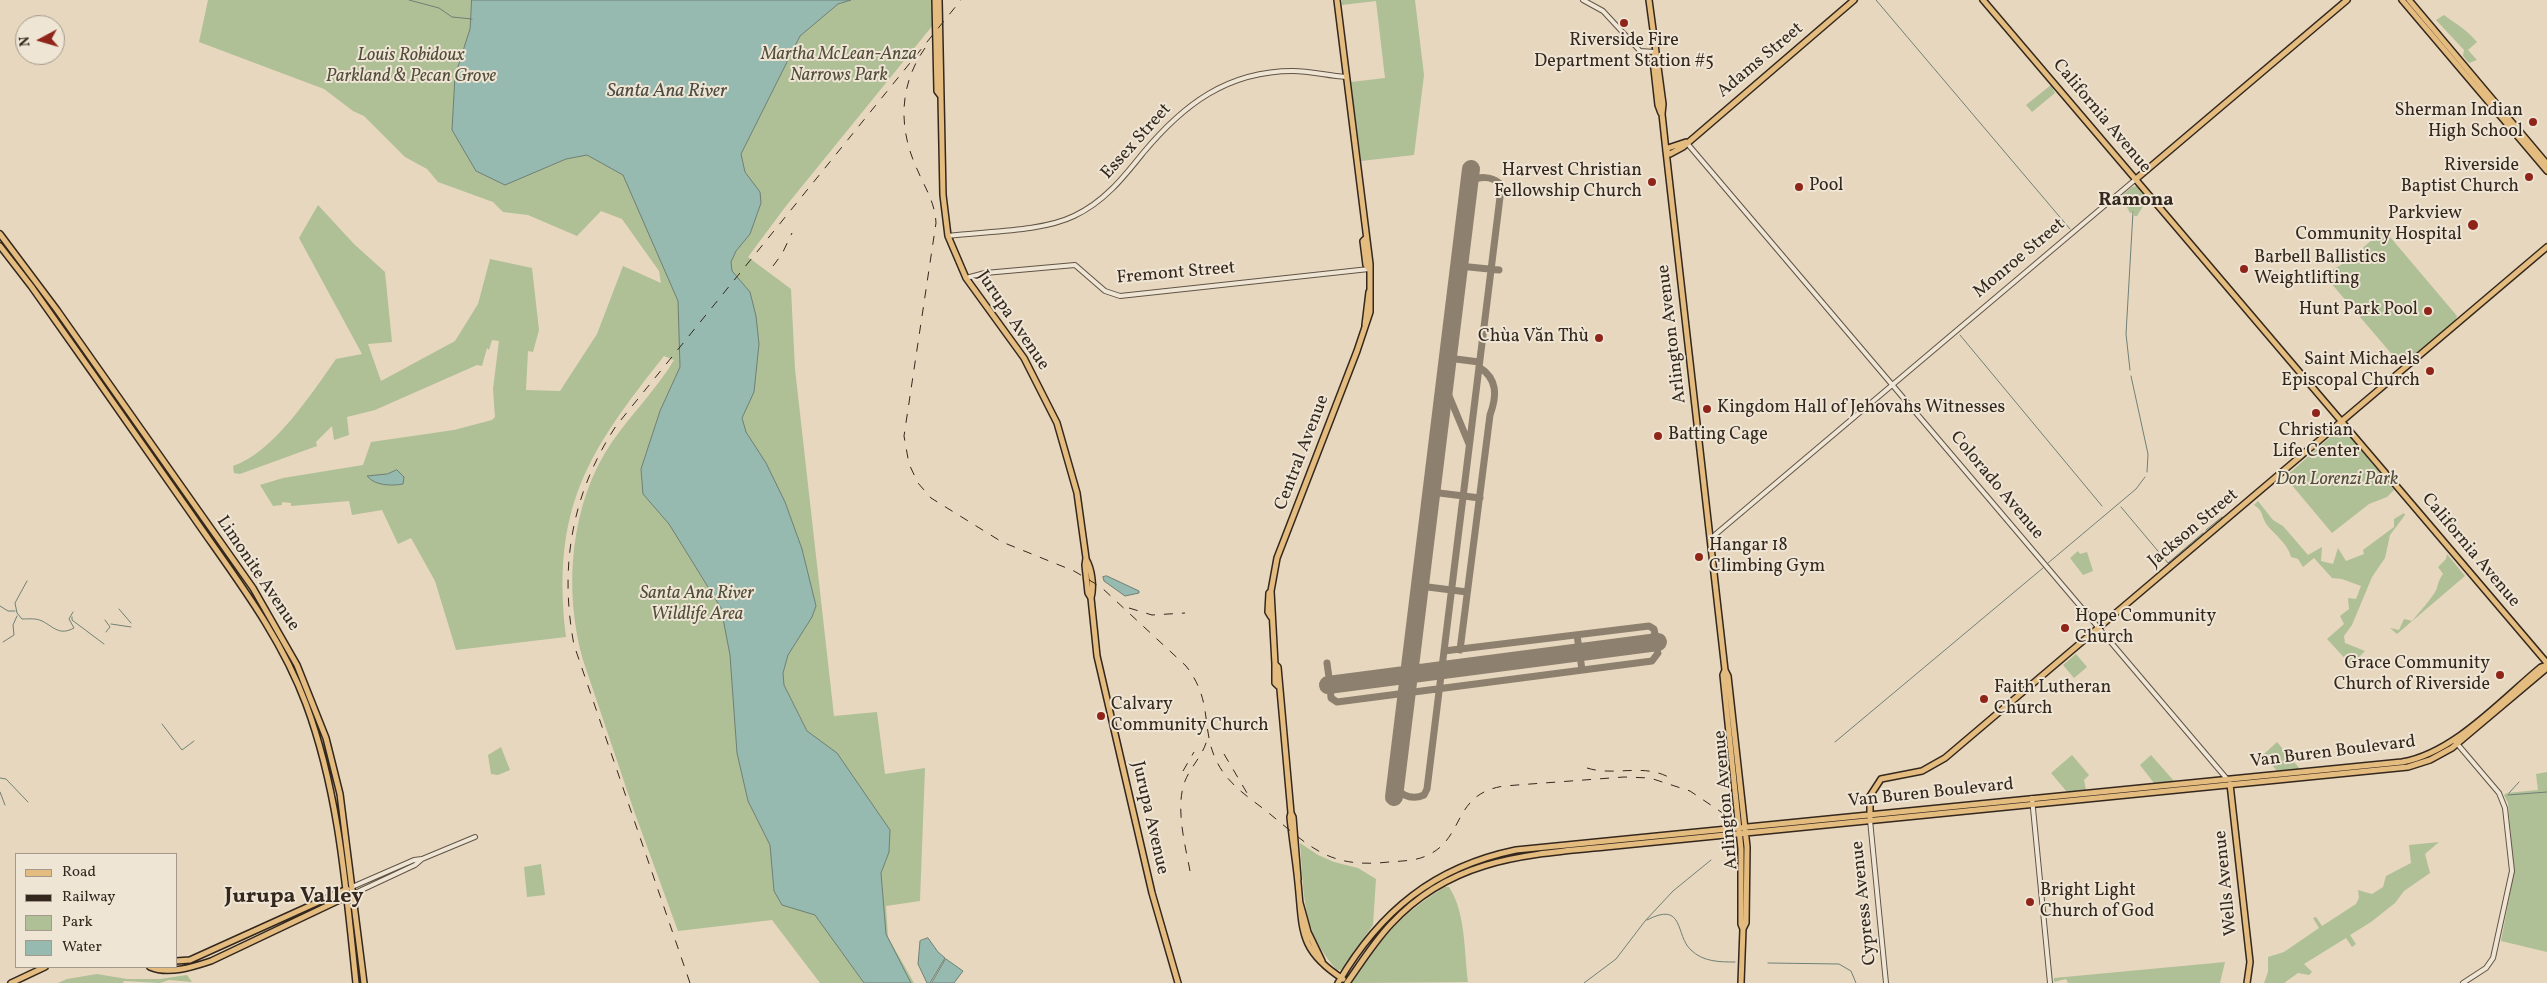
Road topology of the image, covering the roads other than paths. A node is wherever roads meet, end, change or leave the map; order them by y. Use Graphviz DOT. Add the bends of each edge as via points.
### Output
graph roads {
  1 [pos="934,0"];
  2 [pos="939,0"];
  3 [pos="1337,0"];
  4 [pos="1583,0"];
  5 [pos="1649,0"];
  6 [pos="1854,0"];
  7 [pos="1983,0"];
  8 [pos="2348,0"];
  9 [pos="2402,0"];
  10 [pos="2408,0"];
  11 [pos="1655,52"];
  12 [pos="1346,77"];
  13 [pos="940,95"];
  14 [pos="1686,142"];
  15 [pos="1666,151"];
  16 [pos="2534,151"];
  17 [pos="2547,164"];
  18 [pos="2547,171"];
  19 [pos="2136,179"];
  20 [pos="0,234"];
  21 [pos="948,236"];
  22 [pos="0,246"];
  23 [pos="2547,247"];
  24 [pos="1368,269"];
  25 [pos="966,278"];
  26 [pos="1892,385"];
  27 [pos="2342,422"];
  28 [pos="1710,539"];
  29 [pos="2098,628"];
  30 [pos="2547,665"];
  31 [pos="2456,742"];
  32 [pos="2442,748"];
  33 [pos="2427,761"];
  34 [pos="2404,762"];
  35 [pos="2386,769"];
  36 [pos="2227,780"];
  37 [pos="2203,782"];
  38 [pos="2230,786"];
  39 [pos="2169,792"];
  40 [pos="2032,798"];
  41 [pos="2032,805"];
  42 [pos="1949,806"];
  43 [pos="1949,813"];
  44 [pos="1870,817"];
  45 [pos="1796,825"];
  46 [pos="1743,826"];
  47 [pos="1743,833"];
  48 [pos="475,837"];
  49 [pos="422,859"];
  50 [pos="352,887"];
  51 [pos="345,890"];
  52 [pos="353,894"];
  53 [pos="1742,895"];
  54 [pos="346,897"];
  55 [pos="1746,910"];
  56 [pos="1743,929"];
  57 [pos="178,961"];
  58 [pos="43,968"];
  59 [pos="152,968"];
  60 [pos="1340,980"];
  61 [pos="1348,982"];
  62 [pos="10,983"];
  63 [pos="356,983"];
  64 [pos="364,983"];
  65 [pos="1178,983"];
  66 [pos="1741,983"];
  67 [pos="1886,983"];
  68 [pos="2050,983"];
  69 [pos="2247,983"];
  70 [pos="2463,983"];
  1 -- 13 [label="main road, Jurupa Avenue"];
  2 -- 13 [label="main road, Jurupa Avenue"];
  3 -- 12 [label="main road, Central Avenue"];
  4 -- 11 [label="street" via="1603,11 1640,51"];
  5 -- 11 [label="main road, Arlington Avenue"];
  6 -- 14 [label="main road, Adams Street"];
  7 -- 19 [label="main road, California Avenue"];
  8 -- 19 [label="main road, Monroe Street"];
  9 -- 16 [label="main road"];
  10 -- 16 [label="main road"];
  11 -- 15 [label="main road, Arlington Avenue" via="1653,60"];
  12 -- 21 [label="street, Essex Street" via="1281,72 1222,86 1171,121 1113,189 1081,213 1052,225"];
  12 -- 24 [label="main road, Central Avenue"];
  13 -- 21 [label="main road, Jurupa Avenue" via="944,213"];
  14 -- 15 [label="main road, Adams Street" via="1676,152 1670,154"];
  14 -- 26 [label="street, Colorado Avenue"];
  15 -- 28 [label="main road, Arlington Avenue"];
  16 -- 17 [label="main road"];
  16 -- 18 [label="main road"];
  19 -- 26 [label="street, Monroe Street"];
  19 -- 27 [label="main road, California Avenue"];
  20 -- 50 [label="main road, Limonite Avenue" via="58,310 253,588 289,648 312,700 330,753 342,810"];
  21 -- 25 [label="main road, Jurupa Avenue"];
  22 -- 51 [label="main road, Limonite Avenue" via="234,574 274,636 305,703 324,759"];
  23 -- 27 [label="main road, Jackson Street"];
  24 -- 25 [label="street, Fremont Street" via="1120,296 1104,291 1075,265"];
  24 -- 60 [label="main road, Central Avenue" via="1365,325 1281,547 1268,605 1300,902 1308,932 1322,961"];
  25 -- 65 [label="main road, Jurupa Avenue" via="1028,365 1057,423 1077,493 1086,558 1090,564 1099,666 1152,893"];
  26 -- 28 [label="street, Monroe Street"];
  26 -- 29 [label="street, Colorado Avenue"];
  27 -- 29 [label="main road, Jackson Street"];
  27 -- 30 [label="main road, California Avenue"];
  28 -- 46 [label="main road, Arlington Avenue"];
  29 -- 36 [label="street, Colorado Avenue"];
  29 -- 44 [label="main road, Jackson Street" via="1938,763 1881,780 1870,796"];
  30 -- 31 [label="main road, Van Buren Boulevard"];
  31 -- 32 [label="main road, Van Buren Boulevard"];
  31 -- 33 [label="main road, Van Buren Boulevard"];
  31 -- 70 [label="street" via="2503,800 2512,871 2493,958 2486,968"];
  32 -- 33 [label="main road"];
  32 -- 34 [label="main road, Van Buren Boulevard"];
  33 -- 35 [label="main road, Van Buren Boulevard"];
  34 -- 35 [label="main road"];
  34 -- 36 [label="main road, Van Buren Boulevard"];
  35 -- 38 [label="main road, Van Buren Boulevard"];
  36 -- 37 [label="main road, Van Buren Boulevard"];
  36 -- 38 [label="main road, Wells Avenue"];
  37 -- 39 [label="main road"];
  37 -- 40 [label="main road, Van Buren Boulevard"];
  38 -- 39 [label="main road, Van Buren Boulevard"];
  38 -- 69 [label="main road, Wells Avenue" via="2250,962"];
  39 -- 41 [label="main road, Van Buren Boulevard"];
  40 -- 41 [label="street"];
  40 -- 42 [label="main road, Van Buren Boulevard"];
  41 -- 43 [label="main road, Van Buren Boulevard"];
  41 -- 68 [label="street"];
  42 -- 43 [label="main road"];
  42 -- 44 [label="main road, Van Buren Boulevard"];
  43 -- 44 [label="main road, Van Buren Boulevard"];
  44 -- 45 [label="main road, Van Buren Boulevard"];
  44 -- 45 [label="main road, Van Buren Boulevard" via="1820,819"];
  44 -- 67 [label="street, Cypress Avenue"];
  45 -- 46 [label="main road, Van Buren Boulevard"];
  45 -- 47 [label="main road, Van Buren Boulevard"];
  46 -- 47 [label="main road, Arlington Avenue"];
  46 -- 60 [label="main road, Van Buren Boulevard" via="1516,850 1463,865 1394,909 1364,943"];
  47 -- 53 [label="main road, Arlington Avenue"];
  47 -- 55 [label="main road, Arlington Avenue"];
  47 -- 61 [label="main road, Van Buren Boulevard" via="1533,854 1472,869 1403,912 1381,935"];
  48 -- 49 [label="street"];
  49 -- 50 [label="street"];
  49 -- 52 [label="street"];
  50 -- 51 [label="main road"];
  50 -- 52 [label="main road, Limonite Avenue"];
  51 -- 54 [label="main road, Limonite Avenue"];
  51 -- 57 [label="main road" via="190,960"];
  52 -- 54 [label="main road"];
  52 -- 64 [label="main road, Limonite Avenue"];
  53 -- 55 [label="main road" via="1743,909"];
  53 -- 56 [label="main road, Arlington Avenue"];
  54 -- 59 [label="main road" via="211,961 187,968"];
  54 -- 63 [label="main road, Limonite Avenue"];
  55 -- 56 [label="main road, Arlington Avenue"];
  56 -- 66 [label="main road, Arlington Avenue"];
  58 -- 62 [label="main road"];
  60 -- 61 [label="main road, Central Avenue"];
}
